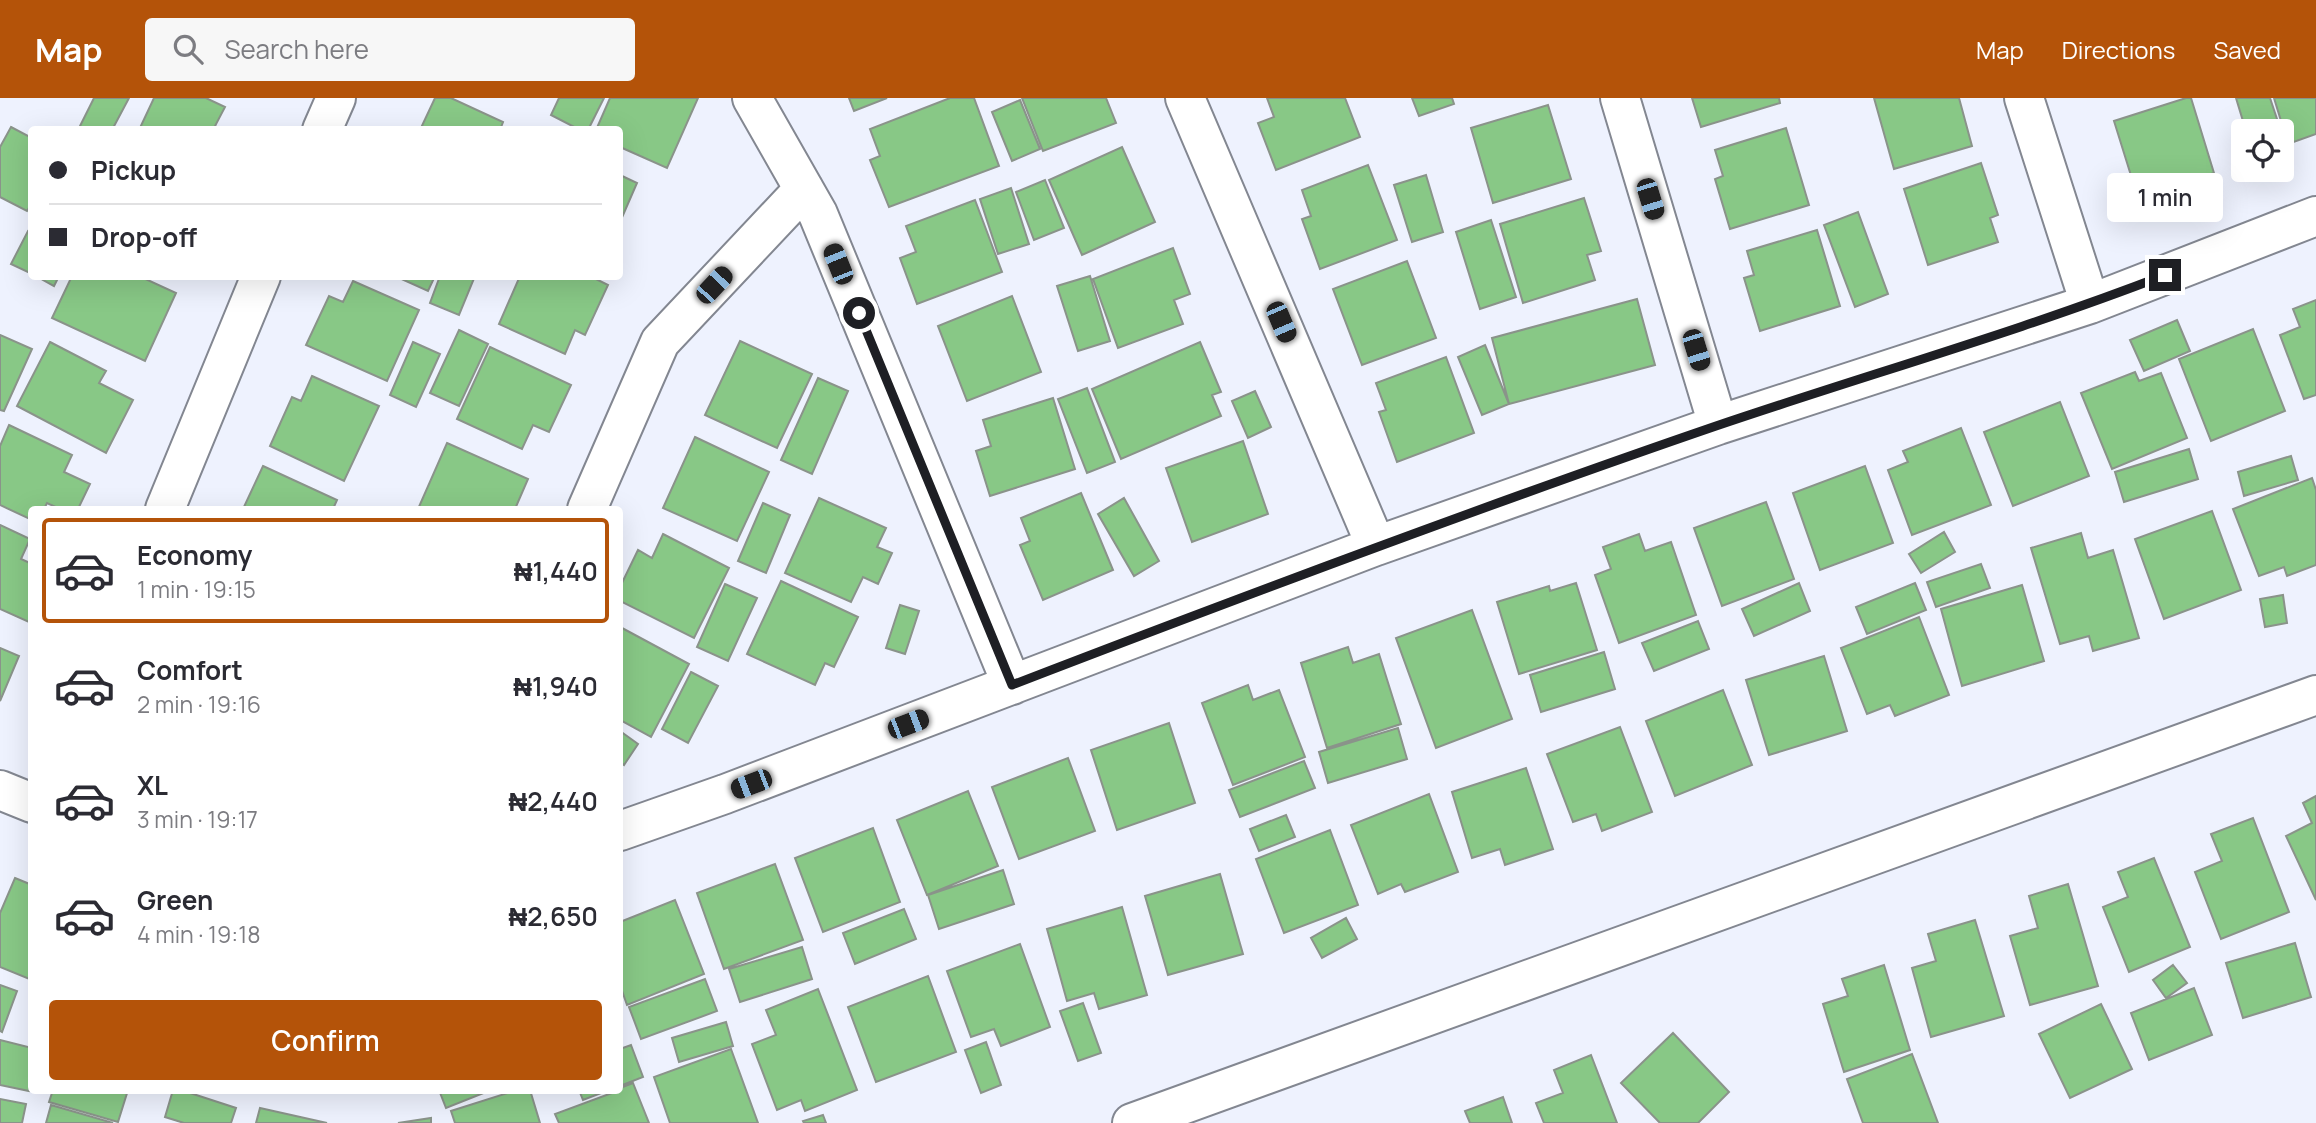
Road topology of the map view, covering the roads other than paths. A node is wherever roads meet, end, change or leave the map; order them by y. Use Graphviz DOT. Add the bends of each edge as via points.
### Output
graph roads {
  1 [pos="335,98"];
  2 [pos="752,98"];
  3 [pos="1185,98"];
  4 [pos="1620,98"];
  5 [pos="2024,98"];
  6 [pos="324,126"];
  7 [pos="804,189"];
  8 [pos="2316,216"];
  9 [pos="259,280"];
  10 [pos="2090,304"];
  11 [pos="1718,425"];
  12 [pos="166,506"];
  13 [pos="588,506"];
  14 [pos="1376,546"];
  15 [pos="1012,685"];
  16 [pos="2316,695"];
  17 [pos="0,790"];
  18 [pos="28,801"];
  19 [pos="623,830"];
  20 [pos="1132,1123"];
  1 -- 6 [label="street"];
  2 -- 7 [label="street"];
  3 -- 14 [label="street"];
  4 -- 11 [label="street"];
  5 -- 10 [label="street"];
  7 -- 13 [label="street" via="660,342"];
  7 -- 15 [label="street"];
  8 -- 10 [label="street"];
  9 -- 12 [label="street"];
  10 -- 11 [label="street"];
  11 -- 14 [label="street"];
  14 -- 15 [label="street"];
  15 -- 19 [label="street"];
  16 -- 20 [label="street"];
  17 -- 18 [label="street"];
}
